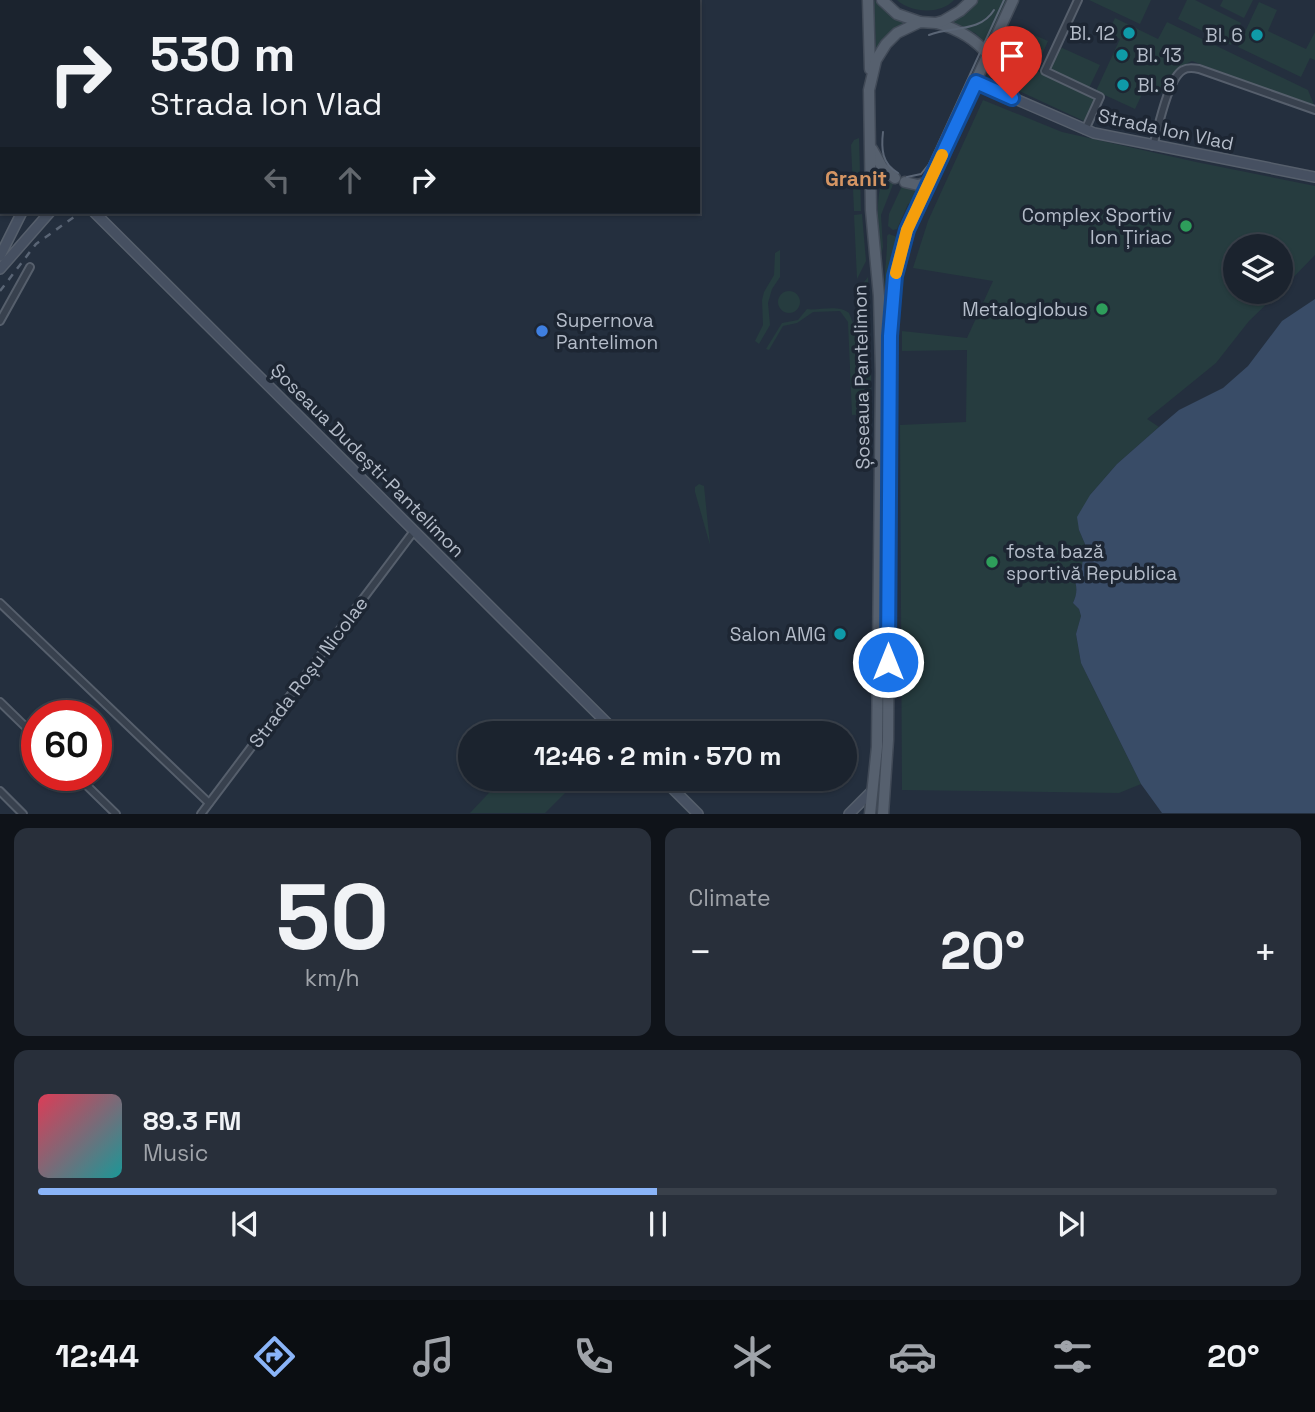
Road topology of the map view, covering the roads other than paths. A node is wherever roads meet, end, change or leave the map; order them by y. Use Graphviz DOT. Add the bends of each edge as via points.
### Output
graph roads {
  1 [pos="868,0"];
  2 [pos="882,0"];
  3 [pos="972,0"];
  4 [pos="1013,0"];
  5 [pos="1078,0"];
  6 [pos="920,22"];
  7 [pos="936,23"];
  8 [pos="988,55"];
  9 [pos="976,82"];
  10 [pos="869,90"];
  11 [pos="1315,110"];
  12 [pos="1086,130"];
  13 [pos="869,142"];
  14 [pos="1153,146"];
  15 [pos="1315,177"];
  16 [pos="928,182"];
  17 [pos="21,214"];
  18 [pos="48,214"];
  19 [pos="96,214"];
  20 [pos="0,256"];
  21 [pos="30,267"];
  22 [pos="0,269"];
  23 [pos="0,321"];
  24 [pos="414,531"];
  25 [pos="0,603"];
  26 [pos="0,702"];
  27 [pos="605,721"];
  28 [pos="21,722"];
  29 [pos="886,774"];
  30 [pos="873,790"];
  31 [pos="0,791"];
  32 [pos="92,791"];
  33 [pos="675,791"];
  34 [pos="884,802"];
  35 [pos="208,803"];
  36 [pos="23,814"];
  37 [pos="116,814"];
  38 [pos="201,814"];
  39 [pos="698,814"];
  40 [pos="849,814"];
  41 [pos="870,814"];
  42 [pos="883,814"];
  1 -- 10 [label="main road"];
  2 -- 6 [label="main road" via="897,14"];
  3 -- 7 [label="main road"];
  4 -- 8 [label="main road, Șoseaua Pantelimon"];
  5 -- 12 [label="street" via="1045,71 1100,97"];
  6 -- 7 [label="main road"];
  6 -- 10 [label="main road, Șoseaua Pantelimon" via="897,33 880,51"];
  7 -- 8 [label="main road" via="964,33"];
  8 -- 9 [label="main road, Șoseaua Pantelimon"];
  9 -- 12 [label="street, Strada Ion Vlad"];
  9 -- 16 [label="main road, Șoseaua Pantelimon"];
  10 -- 13 [label="main road, Șoseaua Pantelimon"];
  11 -- 14 [label="street" via="1186,68 1173,83"];
  12 -- 14 [label="street, Strada Ion Vlad"];
  13 -- 16 [label="main road" via="882,167 900,180 918,186"];
  13 -- 30 [label="main road, Șoseaua Pantelimon" via="881,361"];
  14 -- 15 [label="street, Strada Ion Vlad"];
  16 -- 29 [label="main road, Șoseaua Pantelimon" via="898,261 890,323"];
  17 -- 20 [label="street"];
  18 -- 22 [label="street"];
  19 -- 24 [label="street, Șoseaua Dudești-Pantelimon"];
  21 -- 23 [label="street"];
  24 -- 27 [label="street, Șoseaua Dudești-Pantelimon"];
  24 -- 35 [label="street, Strada Roșu Nicolae"];
  25 -- 35 [label="street"];
  26 -- 28 [label="street"];
  29 -- 30 [label="main road"];
  29 -- 34 [label="main road, Șoseaua Pantelimon"];
  30 -- 34 [label="main road"];
  30 -- 40 [label="street"];
  30 -- 41 [label="main road, Șoseaua Pantelimon"];
  31 -- 36 [label="street"];
  32 -- 37 [label="street"];
  33 -- 39 [label="street"];
  34 -- 42 [label="main road, Șoseaua Pantelimon"];
  35 -- 38 [label="street, Strada Roșu Nicolae"];
}
